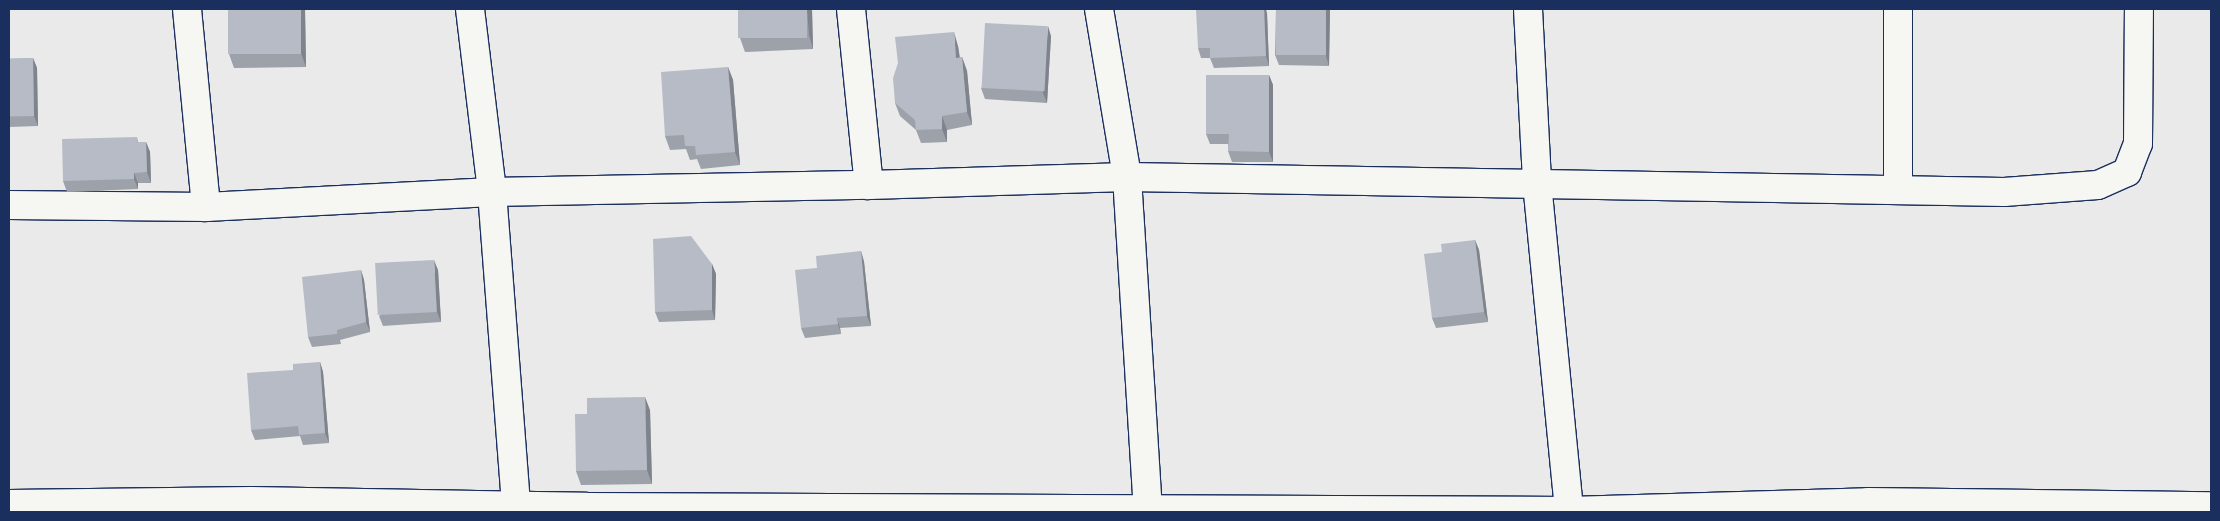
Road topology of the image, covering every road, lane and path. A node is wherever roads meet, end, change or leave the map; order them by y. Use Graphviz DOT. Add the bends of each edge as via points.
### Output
graph roads {
  1 [pos="187,9"];
  2 [pos="470,9"];
  3 [pos="852,9"];
  4 [pos="1099,9"];
  5 [pos="1528,9"];
  6 [pos="1898,9"];
  7 [pos="2139,9"];
  8 [pos="1127,177"];
  9 [pos="1537,183"];
  10 [pos="869,185"];
  11 [pos="1898,190"];
  12 [pos="492,192"];
  13 [pos="9,204"];
  14 [pos="206,207"];
  15 [pos="516,503"];
  16 [pos="2211,506"];
  17 [pos="26,507"];
  18 [pos="251,507"];
  19 [pos="1148,508"];
  20 [pos="586,509"];
  21 [pos="1569,512"];
  1 -- 14 [label="street"];
  2 -- 12 [label="street"];
  3 -- 10 [label="street"];
  4 -- 8 [label="street"];
  5 -- 9 [label="street"];
  6 -- 11 [label="street"];
  7 -- 11 [label="street" via="2138,144 2127,172 2098,185 2004,192"];
  8 -- 9 [label="street"];
  8 -- 10 [label="street"];
  8 -- 19 [label="street"];
  9 -- 11 [label="street"];
  9 -- 21 [label="street"];
  10 -- 12 [label="street"];
  12 -- 14 [label="street"];
  12 -- 15 [label="street"];
  13 -- 14 [label="street"];
  15 -- 18 [label="street"];
  15 -- 20 [label="street"];
  16 -- 21 [label="street" via="1868,502"];
  17 -- 18 [label="street"];
  19 -- 20 [label="street"];
  19 -- 21 [label="street"];
}
